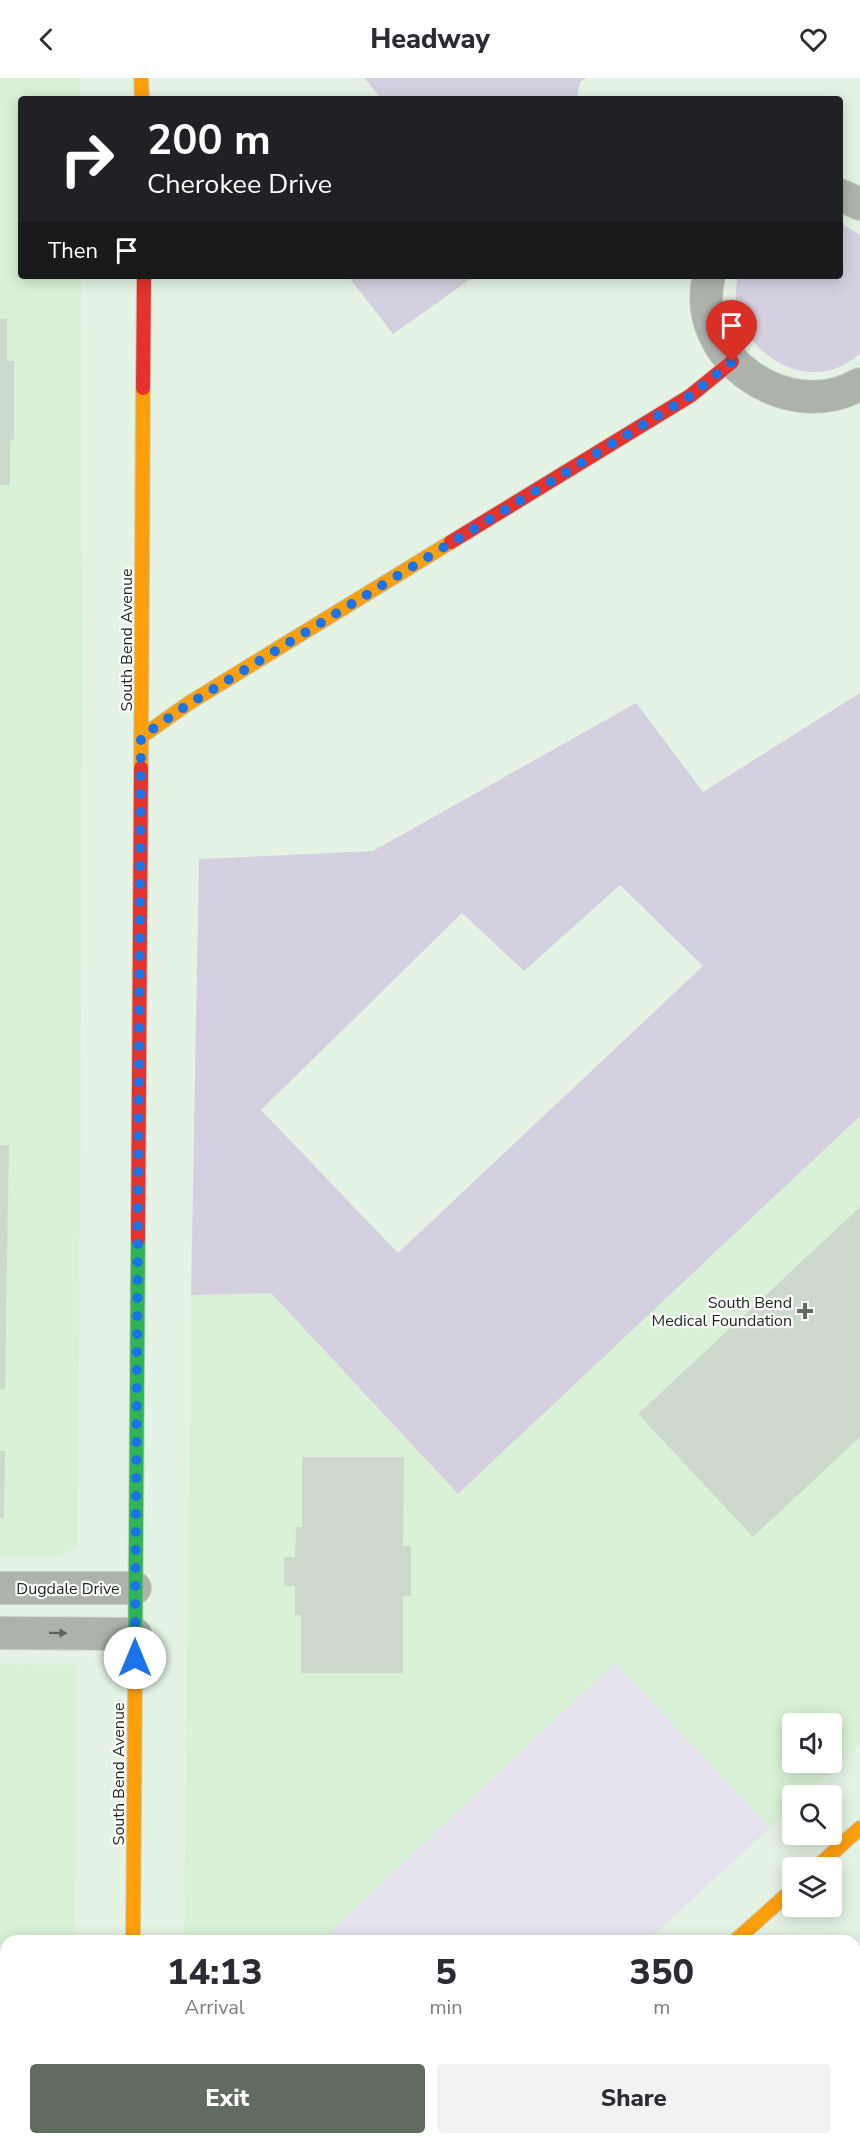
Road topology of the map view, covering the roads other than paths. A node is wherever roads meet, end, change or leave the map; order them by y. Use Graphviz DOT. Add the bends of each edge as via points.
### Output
graph roads {
  1 [pos="141,78"];
  2 [pos="142,96"];
  3 [pos="843,196"];
  4 [pos="860,204"];
  5 [pos="144,279"];
  6 [pos="709,279"];
  7 [pos="732,362"];
  8 [pos="860,384"];
  9 [pos="141,737"];
  10 [pos="0,1588"];
  11 [pos="135,1588"];
  12 [pos="0,1633"];
  13 [pos="135,1634"];
  14 [pos="860,1828"];
  15 [pos="828,1857"];
  16 [pos="782,1899"];
  17 [pos="133,1935"];
  18 [pos="742,1935"];
  1 -- 2 [label="main road"];
  3 -- 4 [label="street"];
  5 -- 9 [label="main road, South Bend Avenue"];
  6 -- 7 [label="street" via="708,309 717,337"];
  7 -- 8 [label="street" via="757,382 787,395 819,397"];
  7 -- 9 [label="main road" via="690,396"];
  9 -- 11 [label="main road, South Bend Avenue"];
  10 -- 11 [label="street, Dugdale Drive"];
  11 -- 13 [label="main road, South Bend Avenue"];
  12 -- 13 [label="street, one-way"];
  13 -- 17 [label="main road, South Bend Avenue"];
  14 -- 15 [label="main road"];
  16 -- 18 [label="main road"];
}
